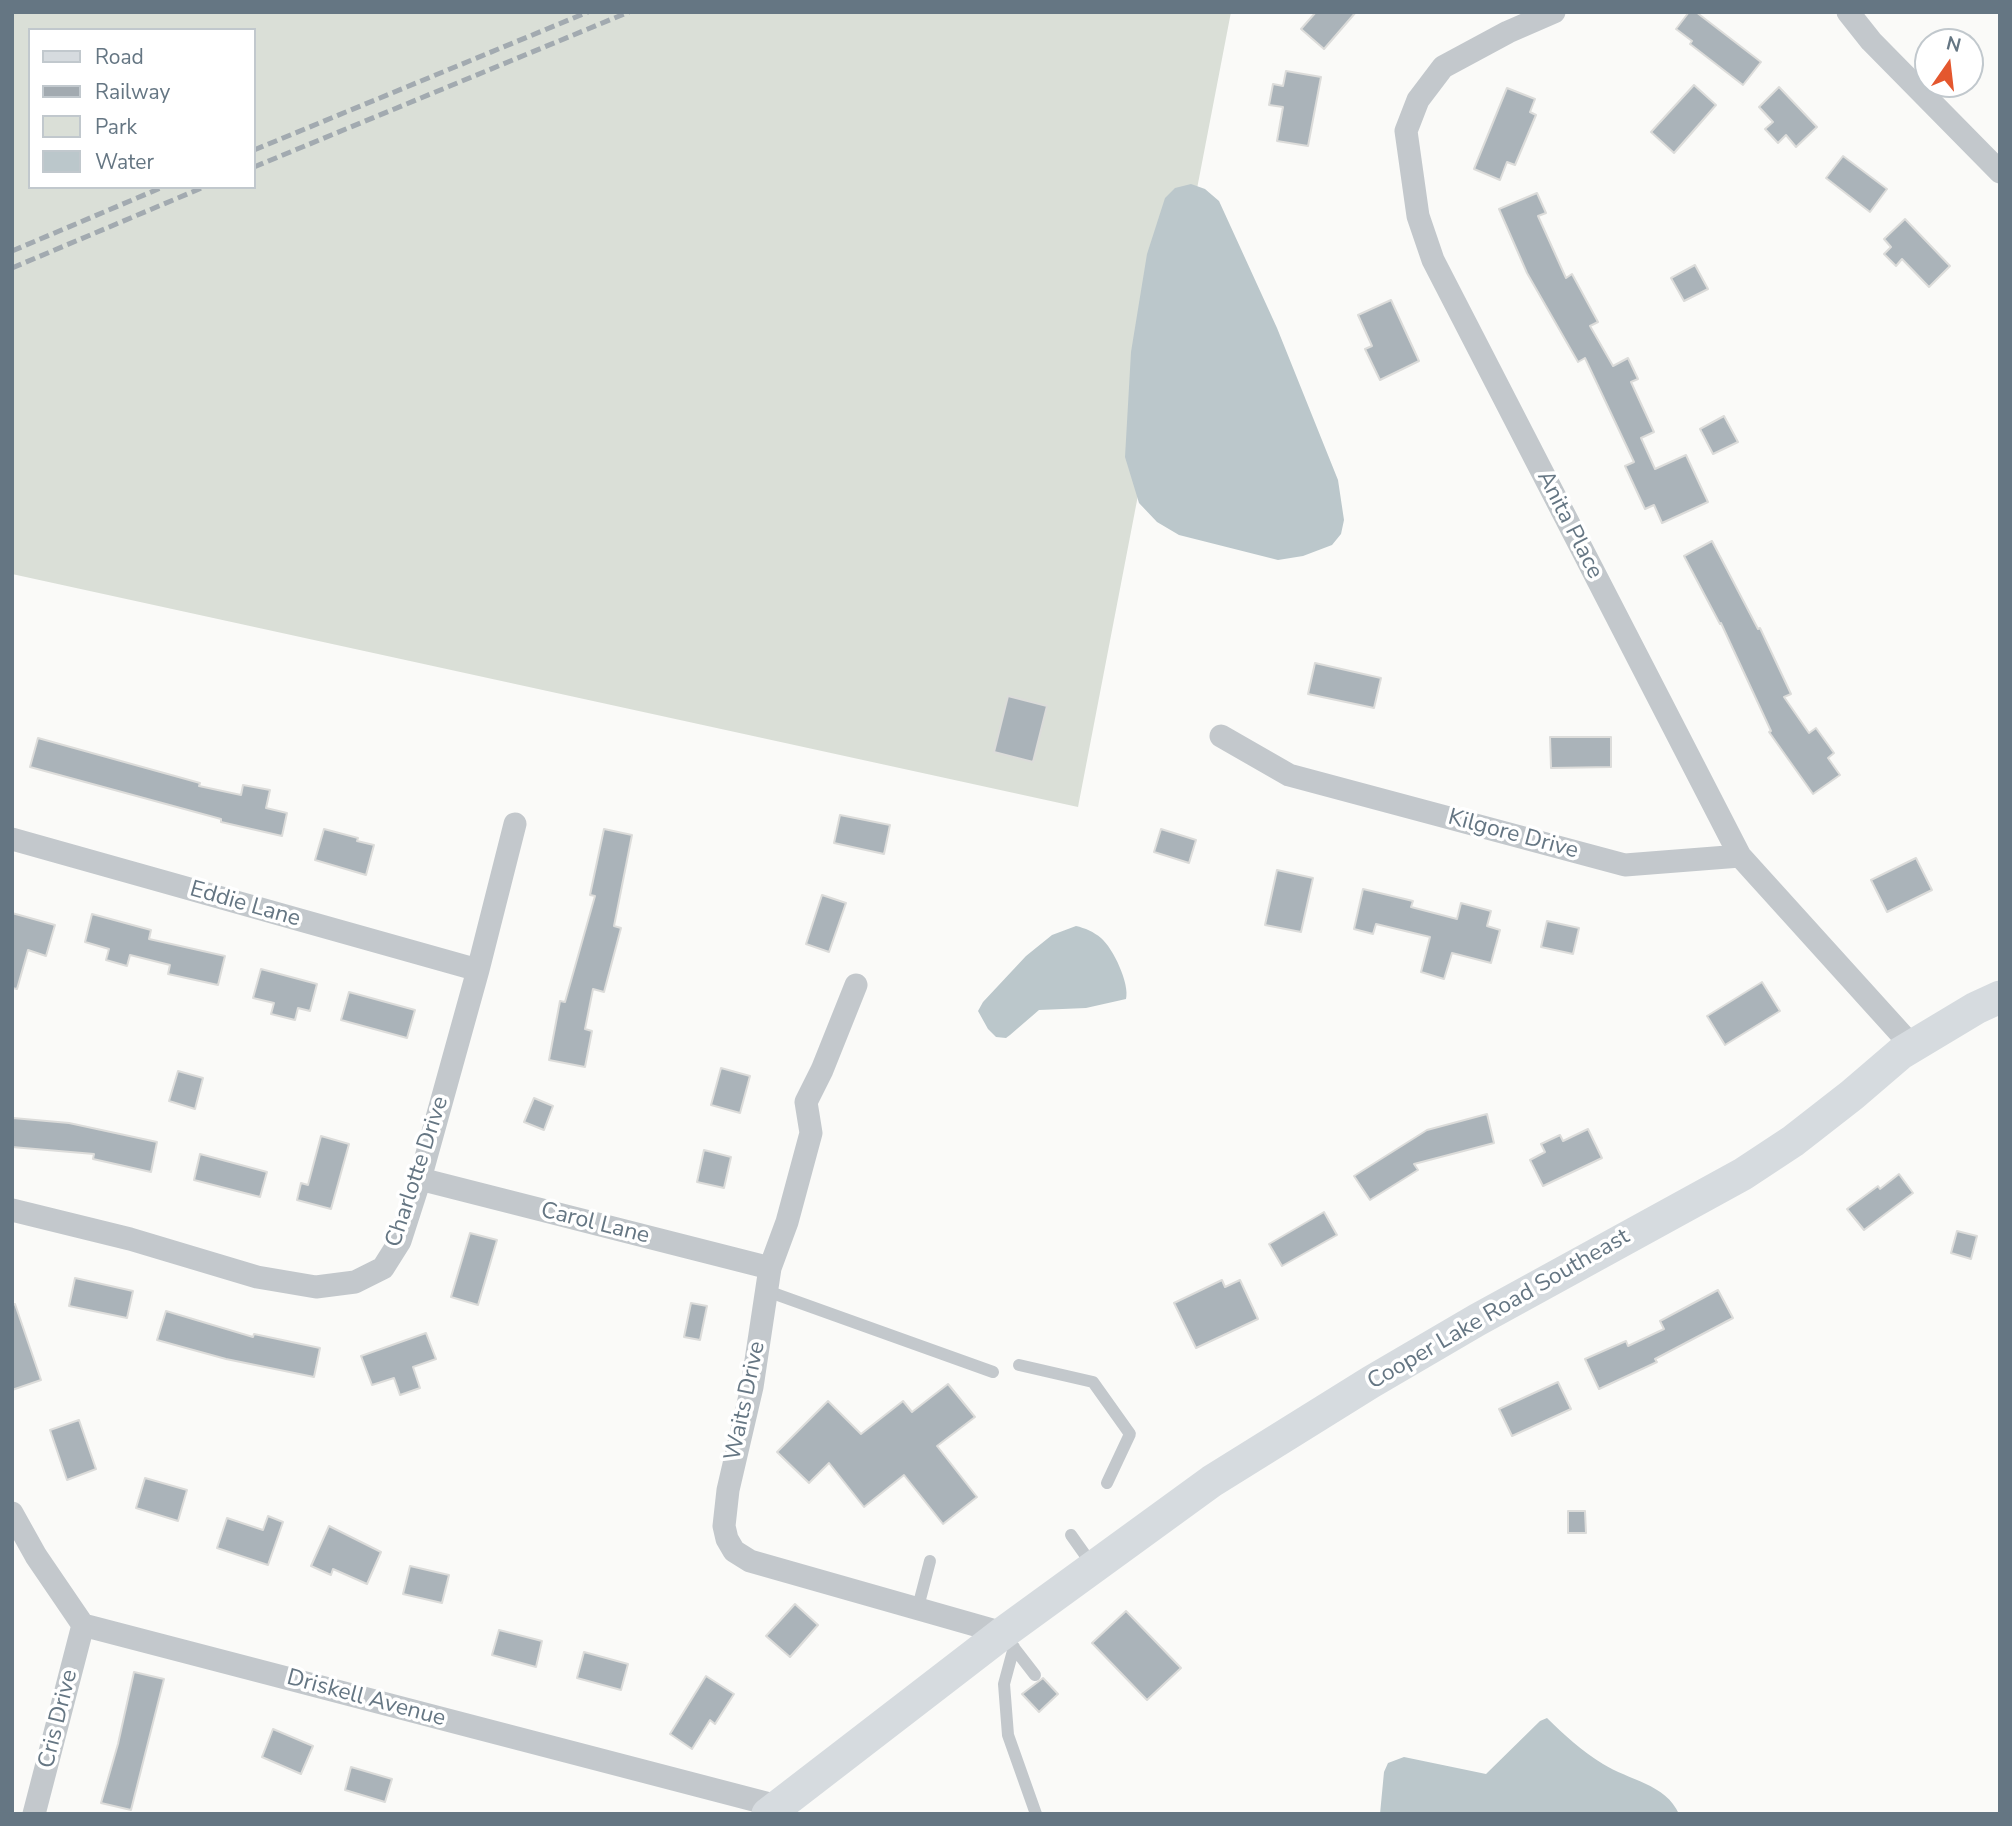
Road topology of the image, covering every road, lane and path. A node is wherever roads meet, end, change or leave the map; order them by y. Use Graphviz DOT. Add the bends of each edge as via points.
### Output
graph roads {
  1 [pos="1554,12"];
  2 [pos="1848,12"];
  3 [pos="2000,172"];
  4 [pos="1222,736"];
  5 [pos="515,824"];
  6 [pos="12,839"];
  7 [pos="1740,856"];
  8 [pos="478,970"];
  9 [pos="856,985"];
  10 [pos="2000,997"];
  11 [pos="1912,1046"];
  12 [pos="420,1179"];
  13 [pos="12,1210"];
  14 [pos="770,1268"];
  15 [pos="767,1292"];
  16 [pos="1019,1365"];
  17 [pos="993,1372"];
  18 [pos="1107,1483"];
  19 [pos="12,1513"];
  20 [pos="1071,1535"];
  21 [pos="930,1561"];
  22 [pos="1094,1566"];
  23 [pos="918,1607"];
  24 [pos="83,1625"];
  25 [pos="1008,1640"];
  26 [pos="1035,1675"];
  27 [pos="773,1810"];
  28 [pos="34,1814"];
  29 [pos="1036,1814"];
  1 -- 7 [label="street, Anita Place" via="1443,67 1418,100 1406,131 1418,216 1433,260"];
  2 -- 3 [label="street"];
  4 -- 7 [label="street, Kilgore Drive" via="1289,775 1625,865"];
  5 -- 8 [label="street, Charlotte Drive"];
  6 -- 8 [label="street, Eddie Lane"];
  7 -- 11 [label="street, Anita Place"];
  8 -- 12 [label="street, Charlotte Drive"];
  9 -- 14 [label="street, Waits Drive" via="806,1102 811,1133"];
  10 -- 11 [label="street, Cooper Lake Road Southeast"];
  11 -- 22 [label="street, Cooper Lake Road Southeast" via="1793,1141 1743,1174 1371,1382 1212,1481"];
  12 -- 13 [label="street, Charlotte Drive" via="400,1241 383,1268 355,1282 316,1287 257,1277"];
  12 -- 14 [label="street, Carol Lane"];
  14 -- 15 [label="street, Waits Drive"];
  15 -- 17 [label="lane"];
  15 -- 23 [label="street, Waits Drive" via="752,1387 724,1509 727,1539 734,1551 750,1561"];
  16 -- 18 [label="lane" via="1093,1382 1130,1434"];
  19 -- 24 [label="street"];
  20 -- 22 [label="lane"];
  21 -- 23 [label="lane"];
  22 -- 25 [label="street, Cooper Lake Road Southeast"];
  23 -- 25 [label="street, Waits Drive"];
  24 -- 27 [label="street, Driskell Avenue"];
  24 -- 28 [label="street, Cris Drive"];
  25 -- 26 [label="lane"];
  25 -- 27 [label="street, Cooper Lake Road Southeast"];
  25 -- 29 [label="lane" via="1004,1684 1008,1735"];
}
